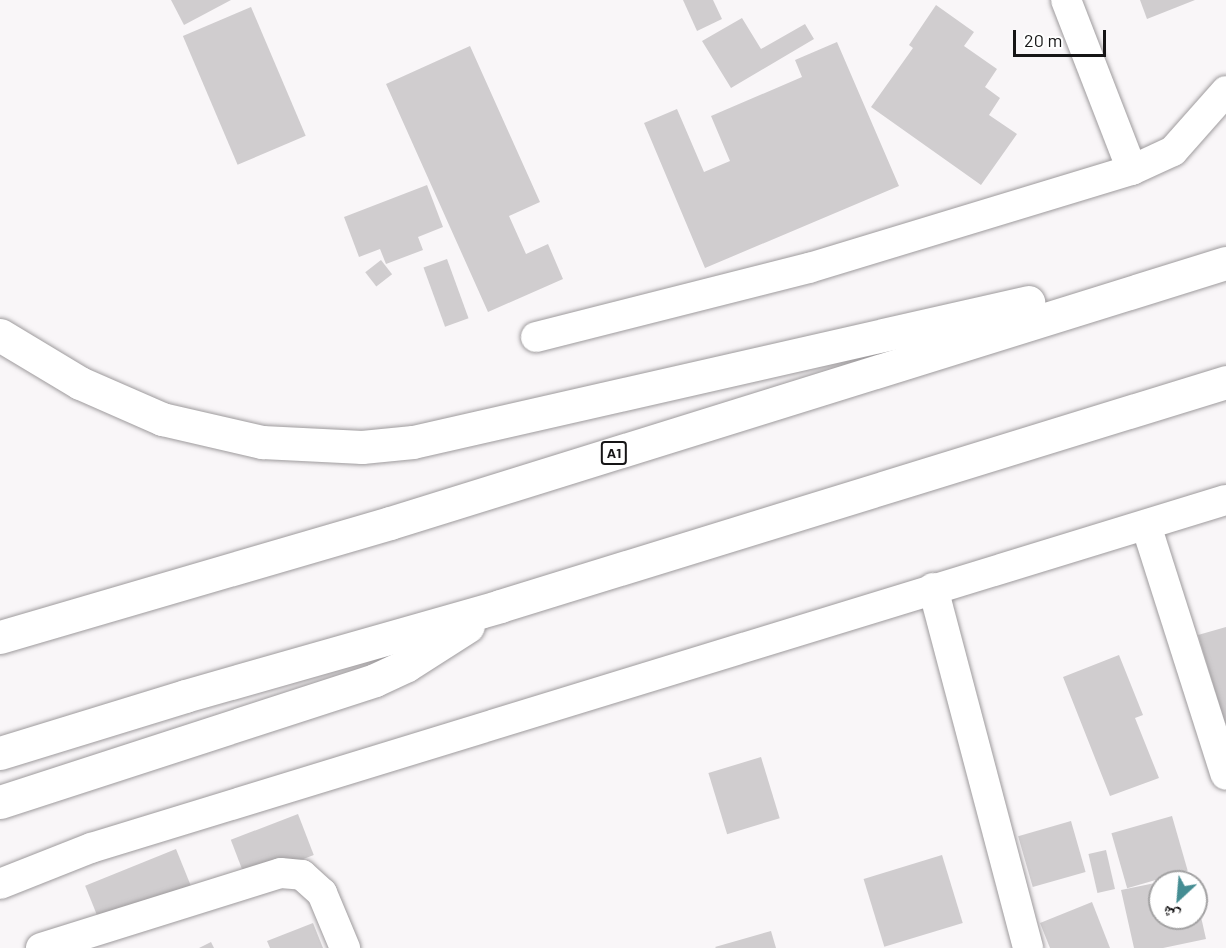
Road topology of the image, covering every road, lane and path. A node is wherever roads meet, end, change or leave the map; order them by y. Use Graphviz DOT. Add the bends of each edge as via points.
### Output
graph roads {
  1 [pos="1066,0"];
  2 [pos="1226,91"];
  3 [pos="1132,170"];
  4 [pos="1226,257"];
  5 [pos="1226,263"];
  6 [pos="0,335"];
  7 [pos="536,337"];
  8 [pos="1226,382"];
  9 [pos="1226,500"];
  10 [pos="1146,525"];
  11 [pos="933,588"];
  12 [pos="500,606"];
  13 [pos="0,637"];
  14 [pos="0,753"];
  15 [pos="88,771"];
  16 [pos="1226,775"];
  17 [pos="0,802"];
  18 [pos="0,825"];
  19 [pos="0,884"];
  20 [pos="41,948"];
  21 [pos="345,948"];
  22 [pos="1028,948"];
  1 -- 3 [label="street"];
  2 -- 3 [label="street" via="1173,151"];
  3 -- 7 [label="street" via="809,268"];
  4 -- 6 [label="highway" via="445,435 362,447 262,441 162,419 80,383"];
  5 -- 13 [label="highway, A1" via="390,523"];
  8 -- 12 [label="highway"];
  9 -- 10 [label="street"];
  10 -- 11 [label="street"];
  10 -- 16 [label="street"];
  11 -- 19 [label="street" via="90,848"];
  11 -- 22 [label="street"];
  12 -- 14 [label="highway"];
  12 -- 15 [label="highway" via="407,665 375,680"];
  15 -- 17 [label="highway"];
  15 -- 18 [label="highway"];
  20 -- 21 [label="street" via="281,873 302,875 322,893"];
}
